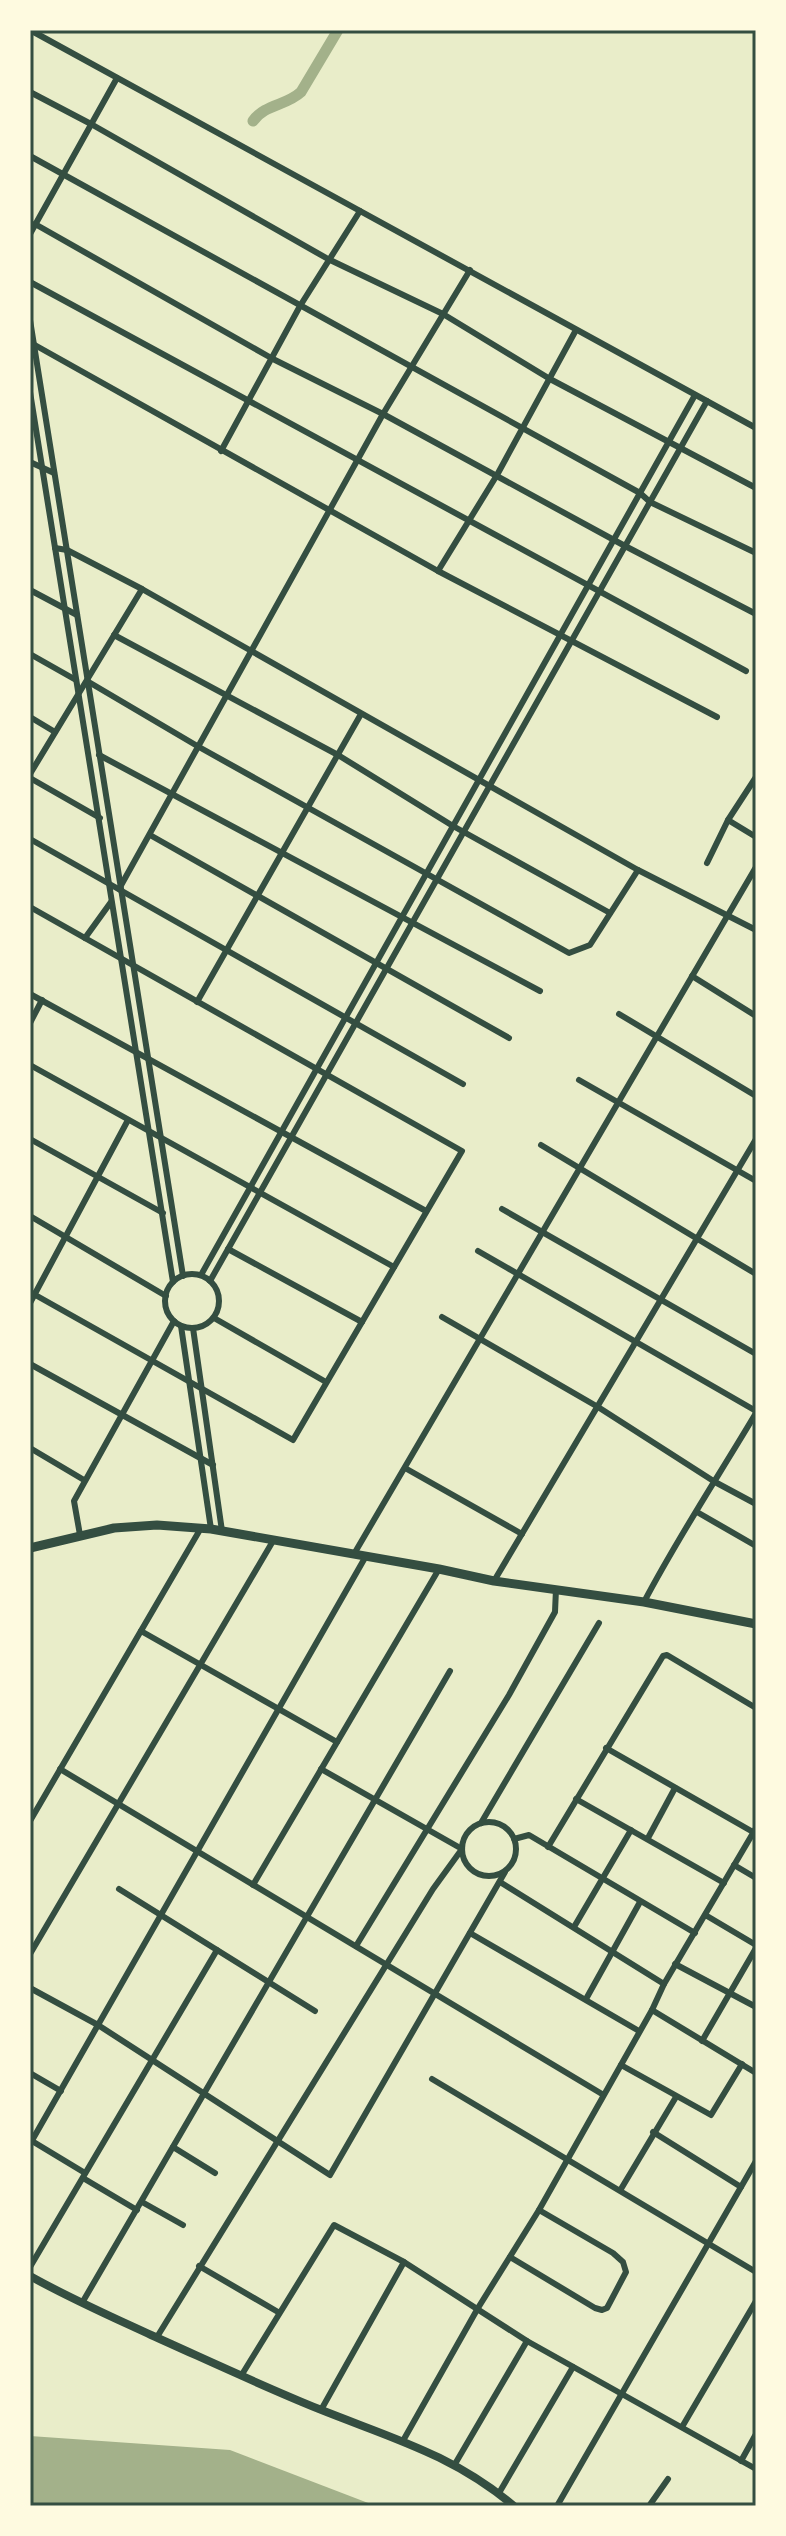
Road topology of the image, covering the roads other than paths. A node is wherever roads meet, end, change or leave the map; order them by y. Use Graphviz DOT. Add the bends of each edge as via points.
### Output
graph roads {
  1 [pos="30,30"];
  2 [pos="117,78"];
  3 [pos="30,92"];
  4 [pos="91,124"];
  5 [pos="30,156"];
  6 [pos="63,175"];
  7 [pos="360,211"];
  8 [pos="35,224"];
  9 [pos="30,234"];
  10 [pos="328,259"];
  11 [pos="470,270"];
  12 [pos="30,282"];
  13 [pos="300,306"];
  14 [pos="443,314"];
  15 [pos="30,320"];
  16 [pos="576,330"];
  17 [pos="32,343"];
  18 [pos="273,359"];
  19 [pos="411,365"];
  20 [pos="550,379"];
  21 [pos="30,392"];
  22 [pos="695,395"];
  23 [pos="249,401"];
  24 [pos="707,401"];
  25 [pos="31,406"];
  26 [pos="45,414"];
  27 [pos="383,414"];
  28 [pos="521,428"];
  29 [pos="756,428"];
  30 [pos="668,442"];
  31 [pos="680,449"];
  32 [pos="221,451"];
  33 [pos="358,460"];
  34 [pos="30,462"];
  35 [pos="42,468"];
  36 [pos="54,473"];
  37 [pos="497,475"];
  38 [pos="756,488"];
  39 [pos="640,493"];
  40 [pos="650,502"];
  41 [pos="329,511"];
  42 [pos="469,520"];
  43 [pos="613,540"];
  44 [pos="625,546"];
  45 [pos="55,548"];
  46 [pos="67,550"];
  47 [pos="756,553"];
  48 [pos="438,571"];
  49 [pos="588,585"];
  50 [pos="142,589"];
  51 [pos="30,590"];
  52 [pos="599,591"];
  53 [pos="65,608"];
  54 [pos="756,614"];
  55 [pos="77,615"];
  56 [pos="114,635"];
  57 [pos="560,635"];
  58 [pos="572,640"];
  59 [pos="251,652"];
  60 [pos="30,654"];
  61 [pos="746,671"];
  62 [pos="76,680"];
  63 [pos="86,681"];
  64 [pos="534,682"];
  65 [pos="545,688"];
  66 [pos="228,694"];
  67 [pos="78,695"];
  68 [pos="361,714"];
  69 [pos="30,717"];
  70 [pos="717,717"];
  71 [pos="510,725"];
  72 [pos="521,731"];
  73 [pos="55,732"];
  74 [pos="199,747"];
  75 [pos="88,753"];
  76 [pos="99,755"];
  77 [pos="338,755"];
  78 [pos="30,776"];
  79 [pos="756,777"];
  80 [pos="478,780"];
  81 [pos="490,786"];
  82 [pos="173,793"];
  83 [pos="308,807"];
  84 [pos="98,817"];
  85 [pos="728,820"];
  86 [pos="111,825"];
  87 [pos="453,826"];
  88 [pos="464,832"];
  89 [pos="150,835"];
  90 [pos="756,837"];
  91 [pos="30,839"];
  92 [pos="283,852"];
  93 [pos="707,863"];
  94 [pos="756,867"];
  95 [pos="638,870"];
  96 [pos="426,873"];
  97 [pos="437,879"];
  98 [pos="110,884"];
  99 [pos="119,889"];
  100 [pos="258,896"];
  101 [pos="112,901"];
  102 [pos="30,907"];
  103 [pos="610,913"];
  104 [pos="729,914"];
  105 [pos="402,917"];
  106 [pos="413,922"];
  107 [pos="756,930"];
  108 [pos="85,938"];
  109 [pos="227,950"];
  110 [pos="121,960"];
  111 [pos="376,963"];
  112 [pos="133,967"];
  113 [pos="387,969"];
  114 [pos="692,976"];
  115 [pos="540,991"];
  116 [pos="30,994"];
  117 [pos="42,1000"];
  118 [pos="197,1002"];
  119 [pos="619,1014"];
  120 [pos="756,1016"];
  121 [pos="345,1017"];
  122 [pos="30,1023"];
  123 [pos="356,1023"];
  124 [pos="656,1037"];
  125 [pos="509,1038"];
  126 [pos="136,1053"];
  127 [pos="148,1061"];
  128 [pos="30,1065"];
  129 [pos="316,1070"];
  130 [pos="326,1076"];
  131 [pos="579,1080"];
  132 [pos="463,1084"];
  133 [pos="756,1096"];
  134 [pos="618,1103"];
  135 [pos="128,1120"];
  136 [pos="149,1132"];
  137 [pos="281,1132"];
  138 [pos="161,1137"];
  139 [pos="291,1138"];
  140 [pos="30,1139"];
  141 [pos="756,1139"];
  142 [pos="541,1145"];
  143 [pos="580,1168"];
  144 [pos="737,1169"];
  145 [pos="98,1177"];
  146 [pos="756,1181"];
  147 [pos="250,1187"];
  148 [pos="260,1193"];
  149 [pos="502,1209"];
  150 [pos="426,1211"];
  151 [pos="162,1213"];
  152 [pos="30,1216"];
  153 [pos="174,1219"];
  154 [pos="542,1232"];
  155 [pos="66,1236"];
  156 [pos="698,1239"];
  157 [pos="228,1249"];
  158 [pos="478,1251"];
  159 [pos="394,1267"];
  160 [pos="518,1274"];
  161 [pos="756,1274"];
  162 [pos="201,1275"];
  163 [pos="183,1276"];
  164 [pos="210,1281"];
  165 [pos="173,1282"];
  166 [pos="32,1293"];
  167 [pos="166,1296"];
  168 [pos="661,1300"];
  169 [pos="30,1303"];
  170 [pos="442,1317"];
  171 [pos="214,1318"];
  172 [pos="362,1322"];
  173 [pos="178,1323"];
  174 [pos="193,1328"];
  175 [pos="480,1340"];
  176 [pos="635,1343"];
  177 [pos="756,1354"];
  178 [pos="152,1360"];
  179 [pos="30,1364"];
  180 [pos="189,1382"];
  181 [pos="326,1382"];
  182 [pos="202,1388"];
  183 [pos="598,1407"];
  184 [pos="756,1412"];
  185 [pos="121,1414"];
  186 [pos="30,1448"];
  187 [pos="201,1459"];
  188 [pos="213,1465"];
  189 [pos="405,1468"];
  190 [pos="84,1480"];
  191 [pos="715,1482"];
  192 [pos="756,1504"];
  193 [pos="697,1512"];
  194 [pos="211,1529"];
  195 [pos="522,1534"];
  196 [pos="80,1535"];
  197 [pos="273,1541"];
  198 [pos="756,1546"];
  199 [pos="30,1548"];
  200 [pos="354,1554"];
  201 [pos="366,1556"];
  202 [pos="439,1569"];
  203 [pos="494,1581"];
  204 [pos="556,1589"];
  205 [pos="644,1602"];
  206 [pos="599,1623"];
  207 [pos="756,1624"];
  208 [pos="141,1631"];
  209 [pos="200,1665"];
  210 [pos="450,1671"];
  211 [pos="756,1708"];
  212 [pos="278,1710"];
  213 [pos="337,1742"];
  214 [pos="606,1748"];
  215 [pos="60,1769"];
  216 [pos="321,1769"];
  217 [pos="675,1788"];
  218 [pos="576,1799"];
  219 [pos="375,1800"];
  220 [pos="118,1804"];
  221 [pos="30,1821"];
  222 [pos="481,1823"];
  223 [pos="427,1829"];
  224 [pos="631,1830"];
  225 [pos="755,1830"];
  226 [pos="648,1838"];
  227 [pos="514,1839"];
  228 [pos="548,1847"];
  229 [pos="462,1849"];
  230 [pos="197,1851"];
  231 [pos="734,1865"];
  232 [pos="505,1872"];
  233 [pos="756,1878"];
  234 [pos="603,1880"];
  235 [pos="500,1882"];
  236 [pos="724,1883"];
  237 [pos="253,1885"];
  238 [pos="119,1889"];
  239 [pos="640,1902"];
  240 [pos="161,1916"];
  241 [pos="707,1916"];
  242 [pos="307,1917"];
  243 [pos="574,1927"];
  244 [pos="470,1933"];
  245 [pos="695,1933"];
  246 [pos="356,1946"];
  247 [pos="756,1946"];
  248 [pos="217,1950"];
  249 [pos="614,1950"];
  250 [pos="30,1954"];
  251 [pos="675,1964"];
  252 [pos="387,1965"];
  253 [pos="269,1982"];
  254 [pos="664,1984"];
  255 [pos="30,1988"];
  256 [pos="435,1993"];
  257 [pos="731,1993"];
  258 [pos="586,1999"];
  259 [pos="756,2007"];
  260 [pos="652,2010"];
  261 [pos="315,2011"];
  262 [pos="98,2025"];
  263 [pos="639,2031"];
  264 [pos="702,2041"];
  265 [pos="152,2061"];
  266 [pos="742,2064"];
  267 [pos="621,2065"];
  268 [pos="30,2073"];
  269 [pos="756,2073"];
  270 [pos="432,2079"];
  271 [pos="61,2091"];
  272 [pos="204,2094"];
  273 [pos="602,2094"];
  274 [pos="676,2097"];
  275 [pos="653,2132"];
  276 [pos="276,2140"];
  277 [pos="31,2142"];
  278 [pos="173,2147"];
  279 [pos="566,2158"];
  280 [pos="756,2161"];
  281 [pos="215,2173"];
  282 [pos="84,2176"];
  283 [pos="741,2187"];
  284 [pos="621,2189"];
  285 [pos="142,2202"];
  286 [pos="137,2210"];
  287 [pos="539,2210"];
  288 [pos="183,2225"];
  289 [pos="709,2243"];
  290 [pos="510,2257"];
  291 [pos="404,2262"];
  292 [pos="199,2266"];
  293 [pos="30,2267"];
  294 [pos="756,2272"];
  295 [pos="30,2276"];
  296 [pos="756,2301"];
  297 [pos="82,2303"];
  298 [pos="478,2308"];
  299 [pos="278,2312"];
  300 [pos="157,2337"];
  301 [pos="527,2341"];
  302 [pos="573,2367"];
  303 [pos="241,2376"];
  304 [pos="623,2396"];
  305 [pos="321,2410"];
  306 [pos="682,2427"];
  307 [pos="756,2434"];
  308 [pos="404,2439"];
  309 [pos="741,2461"];
  310 [pos="455,2464"];
  311 [pos="756,2469"];
  312 [pos="668,2479"];
  313 [pos="499,2493"];
  314 [pos="514,2506"];
  315 [pos="557,2506"];
  316 [pos="649,2506"];
  1 -- 2 [label="street"];
  2 -- 4 [label="street"];
  2 -- 7 [label="street"];
  3 -- 4 [label="street"];
  4 -- 6 [label="street"];
  4 -- 10 [label="street"];
  5 -- 6 [label="street"];
  6 -- 8 [label="street"];
  6 -- 13 [label="street"];
  7 -- 10 [label="street"];
  7 -- 11 [label="street"];
  8 -- 9 [label="street"];
  8 -- 18 [label="street"];
  10 -- 13 [label="street"];
  10 -- 14 [label="street"];
  11 -- 14 [label="street"];
  11 -- 16 [label="street"];
  12 -- 23 [label="street"];
  13 -- 18 [label="street"];
  13 -- 19 [label="street"];
  14 -- 19 [label="street"];
  14 -- 20 [label="street"];
  15 -- 17 [label="street"];
  16 -- 20 [label="street"];
  16 -- 22 [label="street"];
  17 -- 26 [label="street"];
  17 -- 32 [label="street"];
  18 -- 23 [label="street"];
  18 -- 27 [label="street"];
  19 -- 27 [label="street"];
  19 -- 28 [label="street"];
  20 -- 28 [label="street"];
  20 -- 30 [label="street"];
  21 -- 25 [label="street"];
  22 -- 24 [label="street"];
  22 -- 30 [label="street"];
  23 -- 32 [label="street"];
  23 -- 33 [label="street"];
  24 -- 29 [label="street"];
  24 -- 31 [label="street"];
  25 -- 26 [label="street"];
  25 -- 35 [label="street"];
  26 -- 36 [label="street"];
  27 -- 33 [label="street"];
  27 -- 37 [label="street"];
  28 -- 37 [label="street"];
  28 -- 39 [label="street"];
  30 -- 31 [label="street"];
  30 -- 39 [label="street"];
  31 -- 38 [label="street"];
  31 -- 40 [label="street"];
  32 -- 41 [label="street"];
  33 -- 41 [label="street"];
  33 -- 42 [label="street"];
  34 -- 35 [label="street"];
  35 -- 36 [label="street"];
  35 -- 45 [label="street"];
  36 -- 46 [label="street"];
  37 -- 42 [label="street"];
  37 -- 43 [label="street"];
  39 -- 40 [label="street"];
  39 -- 43 [label="street"];
  40 -- 44 [label="street"];
  40 -- 47 [label="street"];
  41 -- 48 [label="street"];
  41 -- 59 [label="street"];
  42 -- 48 [label="street"];
  42 -- 49 [label="street"];
  43 -- 44 [label="street"];
  43 -- 49 [label="street"];
  44 -- 52 [label="street"];
  44 -- 54 [label="street"];
  45 -- 46 [label="street"];
  45 -- 53 [label="street"];
  46 -- 50 [label="street"];
  46 -- 55 [label="street"];
  48 -- 57 [label="street"];
  49 -- 52 [label="street"];
  49 -- 57 [label="street"];
  50 -- 56 [label="street"];
  50 -- 59 [label="street"];
  51 -- 53 [label="street"];
  52 -- 58 [label="street"];
  52 -- 61 [label="street"];
  53 -- 55 [label="street"];
  53 -- 62 [label="street"];
  55 -- 63 [label="street"];
  56 -- 63 [label="street"];
  56 -- 66 [label="street"];
  57 -- 58 [label="street"];
  57 -- 64 [label="street"];
  58 -- 65 [label="street"];
  58 -- 70 [label="street"];
  59 -- 66 [label="street"];
  59 -- 68 [label="street"];
  60 -- 62 [label="street"];
  62 -- 63 [label="street"];
  62 -- 67 [label="street"];
  63 -- 67 [label="street"];
  63 -- 74 [label="street"];
  63 -- 76 [label="street"];
  64 -- 65 [label="street"];
  64 -- 71 [label="street"];
  65 -- 72 [label="street"];
  66 -- 74 [label="street"];
  66 -- 77 [label="street"];
  67 -- 73 [label="street"];
  67 -- 75 [label="street"];
  68 -- 77 [label="street"];
  68 -- 80 [label="street"];
  69 -- 73 [label="street"];
  71 -- 72 [label="street"];
  71 -- 80 [label="street"];
  72 -- 81 [label="street"];
  73 -- 78 [label="street"];
  74 -- 82 [label="street"];
  74 -- 83 [label="street"];
  75 -- 76 [label="street"];
  75 -- 84 [label="street"];
  76 -- 82 [label="street"];
  76 -- 86 [label="street"];
  77 -- 83 [label="street"];
  77 -- 87 [label="street"];
  78 -- 84 [label="street"];
  79 -- 85 [label="street"];
  80 -- 81 [label="street"];
  80 -- 87 [label="street"];
  81 -- 88 [label="street"];
  81 -- 95 [label="street"];
  82 -- 89 [label="street"];
  82 -- 92 [label="street"];
  83 -- 92 [label="street"];
  83 -- 96 [label="street"];
  84 -- 86 [label="street"];
  84 -- 98 [label="street"];
  85 -- 90 [label="street"];
  85 -- 93 [label="street"];
  86 -- 99 [label="street"];
  87 -- 88 [label="street"];
  87 -- 96 [label="street"];
  88 -- 97 [label="street"];
  88 -- 103 [label="street"];
  89 -- 99 [label="street"];
  89 -- 100 [label="street"];
  91 -- 98 [label="street"];
  92 -- 100 [label="street"];
  92 -- 105 [label="street"];
  94 -- 104 [label="street"];
  95 -- 103 [label="street"];
  95 -- 104 [label="street"];
  96 -- 97 [label="street"];
  96 -- 105 [label="street"];
  97 -- 103 [label="street" via="569,953 590,945"];
  97 -- 106 [label="street"];
  98 -- 99 [label="street"];
  98 -- 101 [label="street"];
  99 -- 109 [label="street"];
  99 -- 112 [label="street"];
  100 -- 109 [label="street"];
  100 -- 111 [label="street"];
  101 -- 108 [label="street"];
  101 -- 110 [label="street"];
  102 -- 108 [label="street"];
  104 -- 107 [label="street"];
  104 -- 114 [label="street"];
  105 -- 106 [label="street"];
  105 -- 111 [label="street"];
  106 -- 113 [label="street"];
  106 -- 115 [label="street"];
  108 -- 110 [label="street"];
  109 -- 118 [label="street"];
  109 -- 121 [label="street"];
  110 -- 112 [label="street"];
  110 -- 126 [label="street"];
  111 -- 113 [label="street"];
  111 -- 121 [label="street"];
  112 -- 118 [label="street"];
  112 -- 127 [label="street"];
  113 -- 123 [label="street"];
  113 -- 125 [label="street"];
  114 -- 120 [label="street"];
  114 -- 124 [label="street"];
  116 -- 117 [label="street"];
  117 -- 122 [label="street"];
  117 -- 126 [label="street"];
  118 -- 129 [label="street"];
  119 -- 124 [label="street"];
  121 -- 123 [label="street"];
  121 -- 129 [label="street"];
  123 -- 130 [label="street"];
  123 -- 132 [label="street"];
  124 -- 133 [label="street"];
  124 -- 134 [label="street"];
  126 -- 127 [label="street"];
  126 -- 136 [label="street"];
  127 -- 137 [label="street"];
  127 -- 138 [label="street"];
  128 -- 135 [label="street"];
  129 -- 130 [label="street"];
  129 -- 137 [label="street"];
  130 -- 139 [label="street"];
  130 -- 150 [label="street" via="462,1151"];
  131 -- 134 [label="street"];
  134 -- 143 [label="street"];
  134 -- 144 [label="street"];
  135 -- 136 [label="street"];
  135 -- 145 [label="street"];
  136 -- 138 [label="street"];
  136 -- 151 [label="street"];
  137 -- 139 [label="street"];
  137 -- 147 [label="street"];
  138 -- 147 [label="street"];
  138 -- 153 [label="street"];
  139 -- 148 [label="street"];
  139 -- 150 [label="street"];
  140 -- 145 [label="street"];
  141 -- 144 [label="street"];
  142 -- 143 [label="street"];
  143 -- 154 [label="street"];
  143 -- 156 [label="street"];
  144 -- 146 [label="street"];
  144 -- 156 [label="street"];
  145 -- 151 [label="street"];
  145 -- 155 [label="street"];
  147 -- 148 [label="street"];
  147 -- 162 [label="street"];
  148 -- 157 [label="street"];
  148 -- 159 [label="street"];
  149 -- 154 [label="street"];
  150 -- 159 [label="street"];
  151 -- 153 [label="street"];
  151 -- 165 [label="street"];
  152 -- 155 [label="street"];
  153 -- 163 [label="street"];
  154 -- 160 [label="street"];
  154 -- 168 [label="street"];
  155 -- 166 [label="street"];
  155 -- 167 [label="street"];
  156 -- 161 [label="street"];
  156 -- 168 [label="street"];
  157 -- 164 [label="street"];
  157 -- 172 [label="street"];
  158 -- 160 [label="street"];
  159 -- 172 [label="street"];
  160 -- 175 [label="street"];
  160 -- 176 [label="street"];
  162 -- 163 [label="street"];
  162 -- 164 [label="street"];
  163 -- 165 [label="street"];
  164 -- 171 [label="street" via="219,1299"];
  165 -- 167 [label="street"];
  166 -- 169 [label="street"];
  166 -- 178 [label="street"];
  167 -- 173 [label="street" via="168,1313"];
  168 -- 176 [label="street"];
  168 -- 177 [label="street"];
  170 -- 175 [label="street"];
  171 -- 174 [label="street"];
  171 -- 181 [label="street"];
  172 -- 181 [label="street"];
  173 -- 174 [label="street"];
  173 -- 178 [label="street"];
  173 -- 180 [label="street"];
  174 -- 182 [label="street"];
  175 -- 183 [label="street"];
  175 -- 189 [label="street"];
  176 -- 183 [label="street"];
  176 -- 184 [label="street"];
  178 -- 180 [label="street"];
  178 -- 185 [label="street"];
  179 -- 185 [label="street"];
  180 -- 182 [label="street"];
  180 -- 187 [label="street"];
  181 -- 182 [label="street" via="293,1440"];
  182 -- 188 [label="street"];
  183 -- 191 [label="street"];
  183 -- 195 [label="street"];
  184 -- 191 [label="street"];
  185 -- 187 [label="street"];
  185 -- 190 [label="street"];
  186 -- 190 [label="street"];
  187 -- 188 [label="street"];
  187 -- 194 [label="street"];
  188 -- 194 [label="street"];
  189 -- 195 [label="street"];
  189 -- 200 [label="street"];
  190 -- 196 [label="street" via="74,1501"];
  191 -- 192 [label="street"];
  191 -- 193 [label="street"];
  193 -- 198 [label="street"];
  193 -- 205 [label="street"];
  194 -- 196 [label="main road" via="157,1525"];
  194 -- 197 [label="main road"];
  194 -- 208 [label="street"];
  195 -- 203 [label="street"];
  196 -- 199 [label="main road"];
  197 -- 200 [label="main road"];
  197 -- 209 [label="street"];
  200 -- 201 [label="main road"];
  201 -- 202 [label="main road"];
  201 -- 212 [label="street"];
  202 -- 203 [label="main road"];
  202 -- 213 [label="street"];
  203 -- 204 [label="main road"];
  204 -- 205 [label="main road"];
  204 -- 223 [label="street" via="555,1612"];
  205 -- 207 [label="main road"];
  206 -- 222 [label="street"];
  208 -- 209 [label="street"];
  208 -- 215 [label="street"];
  209 -- 212 [label="street"];
  209 -- 220 [label="street"];
  210 -- 219 [label="street"];
  211 -- 214 [label="street" via="667,1655 660,1658"];
  212 -- 213 [label="street"];
  212 -- 230 [label="street"];
  213 -- 216 [label="street"];
  214 -- 217 [label="street"];
  214 -- 218 [label="street"];
  215 -- 220 [label="street"];
  215 -- 221 [label="street"];
  216 -- 219 [label="street"];
  216 -- 237 [label="street"];
  217 -- 225 [label="street"];
  217 -- 226 [label="street"];
  218 -- 224 [label="street"];
  218 -- 228 [label="street"];
  219 -- 223 [label="street"];
  219 -- 242 [label="street"];
  220 -- 230 [label="street"];
  220 -- 250 [label="street"];
  222 -- 227 [label="street" via="501,1825"];
  222 -- 229 [label="street" via="467,1833"];
  223 -- 229 [label="street"];
  223 -- 246 [label="street"];
  224 -- 226 [label="street"];
  224 -- 234 [label="street"];
  225 -- 231 [label="street"];
  226 -- 236 [label="street"];
  227 -- 228 [label="street" via="529,1835"];
  227 -- 232 [label="street" via="513,1863"];
  228 -- 234 [label="street"];
  229 -- 232 [label="street" via="465,1861 482,1876"];
  229 -- 252 [label="street"];
  230 -- 237 [label="street"];
  230 -- 240 [label="street"];
  231 -- 233 [label="street"];
  231 -- 236 [label="street"];
  232 -- 235 [label="street"];
  234 -- 239 [label="street"];
  234 -- 243 [label="street"];
  235 -- 243 [label="street"];
  235 -- 244 [label="street"];
  236 -- 241 [label="street"];
  237 -- 242 [label="street"];
  238 -- 240 [label="street"];
  239 -- 245 [label="street"];
  239 -- 249 [label="street"];
  240 -- 248 [label="street"];
  240 -- 262 [label="street"];
  241 -- 245 [label="street"];
  241 -- 247 [label="street"];
  242 -- 246 [label="street"];
  242 -- 253 [label="street"];
  243 -- 249 [label="street"];
  244 -- 256 [label="street"];
  244 -- 258 [label="street"];
  245 -- 251 [label="street"];
  246 -- 252 [label="street"];
  247 -- 257 [label="street"];
  248 -- 253 [label="street"];
  248 -- 265 [label="street"];
  249 -- 254 [label="street"];
  249 -- 258 [label="street"];
  251 -- 254 [label="street"];
  251 -- 257 [label="street"];
  252 -- 256 [label="street"];
  252 -- 276 [label="street"];
  253 -- 261 [label="street"];
  253 -- 272 [label="street"];
  254 -- 260 [label="street"];
  255 -- 262 [label="street"];
  256 -- 273 [label="street"];
  256 -- 276 [label="street" via="330,2175"];
  257 -- 259 [label="street"];
  257 -- 264 [label="street"];
  258 -- 263 [label="street"];
  260 -- 263 [label="street"];
  260 -- 264 [label="street"];
  262 -- 265 [label="street"];
  262 -- 271 [label="street"];
  263 -- 267 [label="street"];
  264 -- 266 [label="street"];
  265 -- 272 [label="street"];
  265 -- 282 [label="street"];
  266 -- 269 [label="street"];
  266 -- 274 [label="street" via="713,2114"];
  267 -- 273 [label="street"];
  267 -- 274 [label="street"];
  268 -- 271 [label="street"];
  270 -- 279 [label="street"];
  271 -- 277 [label="street"];
  272 -- 276 [label="street"];
  272 -- 278 [label="street"];
  273 -- 279 [label="street"];
  274 -- 275 [label="street"];
  275 -- 283 [label="street"];
  275 -- 284 [label="street"];
  276 -- 292 [label="street"];
  277 -- 282 [label="street"];
  278 -- 281 [label="street"];
  278 -- 285 [label="street"];
  279 -- 284 [label="street"];
  279 -- 287 [label="street"];
  280 -- 283 [label="street"];
  282 -- 286 [label="street"];
  282 -- 293 [label="street"];
  283 -- 289 [label="street"];
  284 -- 289 [label="street"];
  285 -- 286 [label="street"];
  285 -- 288 [label="street"];
  286 -- 297 [label="street"];
  287 -- 290 [label="street"];
  287 -- 290 [label="street" via="623,2262 626,2272 607,2308 595,2308"];
  289 -- 294 [label="street"];
  289 -- 304 [label="street"];
  290 -- 298 [label="street"];
  291 -- 298 [label="street"];
  291 -- 299 [label="street" via="334,2225"];
  291 -- 305 [label="street"];
  292 -- 299 [label="street"];
  292 -- 300 [label="street"];
  295 -- 297 [label="street"];
  296 -- 306 [label="street"];
  297 -- 300 [label="street"];
  298 -- 301 [label="street"];
  298 -- 308 [label="street"];
  299 -- 303 [label="street"];
  300 -- 303 [label="street"];
  301 -- 302 [label="street"];
  301 -- 310 [label="street"];
  302 -- 304 [label="street"];
  302 -- 313 [label="street"];
  303 -- 305 [label="street"];
  304 -- 306 [label="street"];
  304 -- 315 [label="street"];
  305 -- 308 [label="street"];
  306 -- 309 [label="street"];
  307 -- 309 [label="street"];
  308 -- 310 [label="street"];
  309 -- 311 [label="street"];
  310 -- 313 [label="street"];
  312 -- 316 [label="street"];
  313 -- 314 [label="street"];
}
